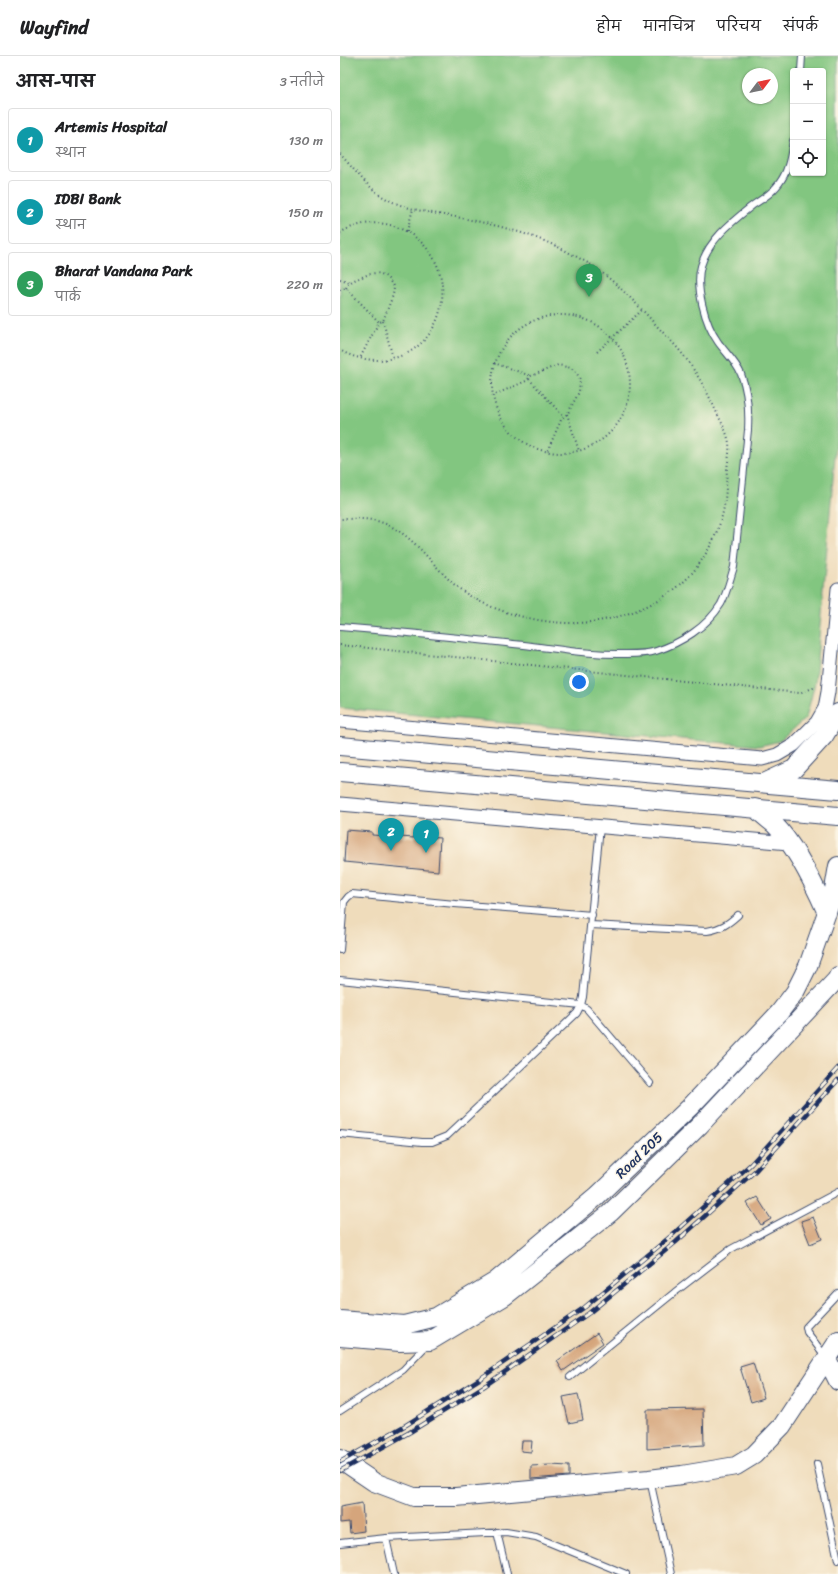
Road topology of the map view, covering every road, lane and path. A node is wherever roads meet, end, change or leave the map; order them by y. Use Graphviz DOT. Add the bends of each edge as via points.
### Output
graph roads {
  1 [pos="802,56"];
  2 [pos="801,68"];
  3 [pos="340,154"];
  4 [pos="790,160"];
  5 [pos="413,210"];
  6 [pos="407,231"];
  7 [pos="340,233"];
  8 [pos="340,279"];
  9 [pos="350,282"];
  10 [pos="346,288"];
  11 [pos="340,290"];
  12 [pos="642,310"];
  13 [pos="383,321"];
  14 [pos="379,322"];
  15 [pos="612,338"];
  16 [pos="340,350"];
  17 [pos="597,352"];
  18 [pos="360,358"];
  19 [pos="393,358"];
  20 [pos="494,363"];
  21 [pos="531,376"];
  22 [pos="529,379"];
  23 [pos="492,396"];
  24 [pos="567,414"];
  25 [pos="564,417"];
  26 [pos="546,452"];
  27 [pos="579,452"];
  28 [pos="340,519"];
  29 [pos="838,589"];
  30 [pos="340,627"];
  31 [pos="340,645"];
  32 [pos="830,676"];
  33 [pos="838,714"];
  34 [pos="340,721"];
  35 [pos="340,746"];
  36 [pos="340,772"];
  37 [pos="764,783"];
  38 [pos="838,790"];
  39 [pos="340,804"];
  40 [pos="755,808"];
  41 [pos="838,816"];
  42 [pos="600,827"];
  43 [pos="789,843"];
  44 [pos="838,866"];
  45 [pos="827,913"];
  46 [pos="592,915"];
  47 [pos="738,915"];
  48 [pos="591,925"];
  49 [pos="340,950"];
  50 [pos="838,978"];
  51 [pos="340,980"];
  52 [pos="581,1005"];
  53 [pos="650,1083"];
  54 [pos="340,1134"];
  55 [pos="838,1192"];
  56 [pos="838,1293"];
  57 [pos="340,1320"];
  58 [pos="340,1337"];
  59 [pos="430,1341"];
  60 [pos="838,1341"];
  61 [pos="827,1359"];
  62 [pos="570,1377"];
  63 [pos="838,1381"];
  64 [pos="340,1411"];
  65 [pos="340,1459"];
  66 [pos="817,1464"];
  67 [pos="649,1479"];
  68 [pos="497,1532"];
  69 [pos="386,1538"];
  70 [pos="340,1543"];
  71 [pos="838,1560"];
  72 [pos="394,1574"];
  73 [pos="507,1574"];
  74 [pos="626,1574"];
  75 [pos="671,1574"];
  1 -- 2 [label="lane"];
  3 -- 5 [label="path" via="383,198"];
  4 -- 30 [label="lane" via="773,191 720,234 707,251 700,266 701,296 708,324 740,372 749,408 734,567 721,603 712,616 688,636 655,652 642,654 606,654 421,633"];
  5 -- 6 [label="path"];
  5 -- 12 [label="path" via="490,224 519,232 564,250 594,267"];
  6 -- 7 [label="path" via="381,223 368,223"];
  6 -- 19 [label="path" via="418,238 435,259 443,284 443,298 441,311 428,334 408,352"];
  8 -- 9 [label="path"];
  9 -- 10 [label="path"];
  9 -- 13 [label="path" via="374,272 387,277 394,288"];
  10 -- 11 [label="path"];
  10 -- 14 [label="path"];
  12 -- 15 [label="path"];
  12 -- 28 [label="path" via="680,351 709,396 729,444 722,517 713,540 689,577 667,594 652,604 604,621 574,623 532,618 488,605 462,590 402,532 378,522"];
  13 -- 14 [label="path"];
  13 -- 19 [label="path"];
  14 -- 18 [label="path"];
  15 -- 17 [label="path"];
  15 -- 20 [label="path" via="593,323 566,315 553,315 539,318 515,331 498,353"];
  15 -- 27 [label="path" via="627,364 630,378 627,405 618,423 605,438"];
  16 -- 18 [label="path"];
  18 -- 19 [label="path"];
  20 -- 21 [label="path"];
  20 -- 23 [label="path" via="491,379"];
  21 -- 22 [label="path"];
  21 -- 24 [label="path" via="558,365 576,372 580,379 579,392"];
  22 -- 23 [label="path"];
  22 -- 25 [label="path"];
  23 -- 26 [label="path" via="500,418 508,429 529,446"];
  24 -- 25 [label="path"];
  24 -- 27 [label="path"];
  25 -- 26 [label="path"];
  26 -- 27 [label="path"];
  29 -- 32 [label="street"];
  31 -- 32 [label="path" via="799,693 821,685"];
  32 -- 34 [label="street" via="825,708 817,722 794,745 777,755 762,759"];
  33 -- 37 [label="street" via="824,736 794,769"];
  35 -- 37 [label="street"];
  36 -- 40 [label="street"];
  37 -- 38 [label="street"];
  39 -- 42 [label="street"];
  40 -- 41 [label="street"];
  40 -- 43 [label="street" via="775,825"];
  42 -- 43 [label="street"];
  42 -- 46 [label="lane"];
  43 -- 45 [label="street" via="816,887"];
  44 -- 45 [label="street, Road 205"];
  45 -- 57 [label="street, Road 205" via="808,966 795,992 779,1013 690,1107 601,1191 502,1276 436,1317 404,1325"];
  46 -- 48 [label="lane"];
  46 -- 49 [label="lane" via="352,894 344,902"];
  47 -- 48 [label="lane" via="725,926 707,931"];
  48 -- 52 [label="lane"];
  50 -- 59 [label="street, Road 205" via="700,1124 610,1213 505,1296"];
  51 -- 52 [label="lane"];
  52 -- 53 [label="lane"];
  52 -- 54 [label="lane" via="577,1013 447,1136 432,1142 422,1142"];
  55 -- 62 [label="lane" via="732,1249"];
  56 -- 61 [label="lane" via="806,1326 806,1332"];
  58 -- 59 [label="street, Road 205" via="400,1342"];
  59 -- 64 [label="lane" via="404,1370"];
  60 -- 61 [label="street"];
  61 -- 63 [label="street"];
  61 -- 67 [label="street" via="782,1426 754,1455 736,1466"];
  65 -- 67 [label="street" via="374,1482 414,1497 456,1497"];
  66 -- 71 [label="lane"];
  67 -- 75 [label="lane"];
  68 -- 69 [label="lane"];
  68 -- 73 [label="lane"];
  68 -- 74 [label="lane" via="536,1537"];
  69 -- 70 [label="lane"];
  69 -- 72 [label="lane"];
}
